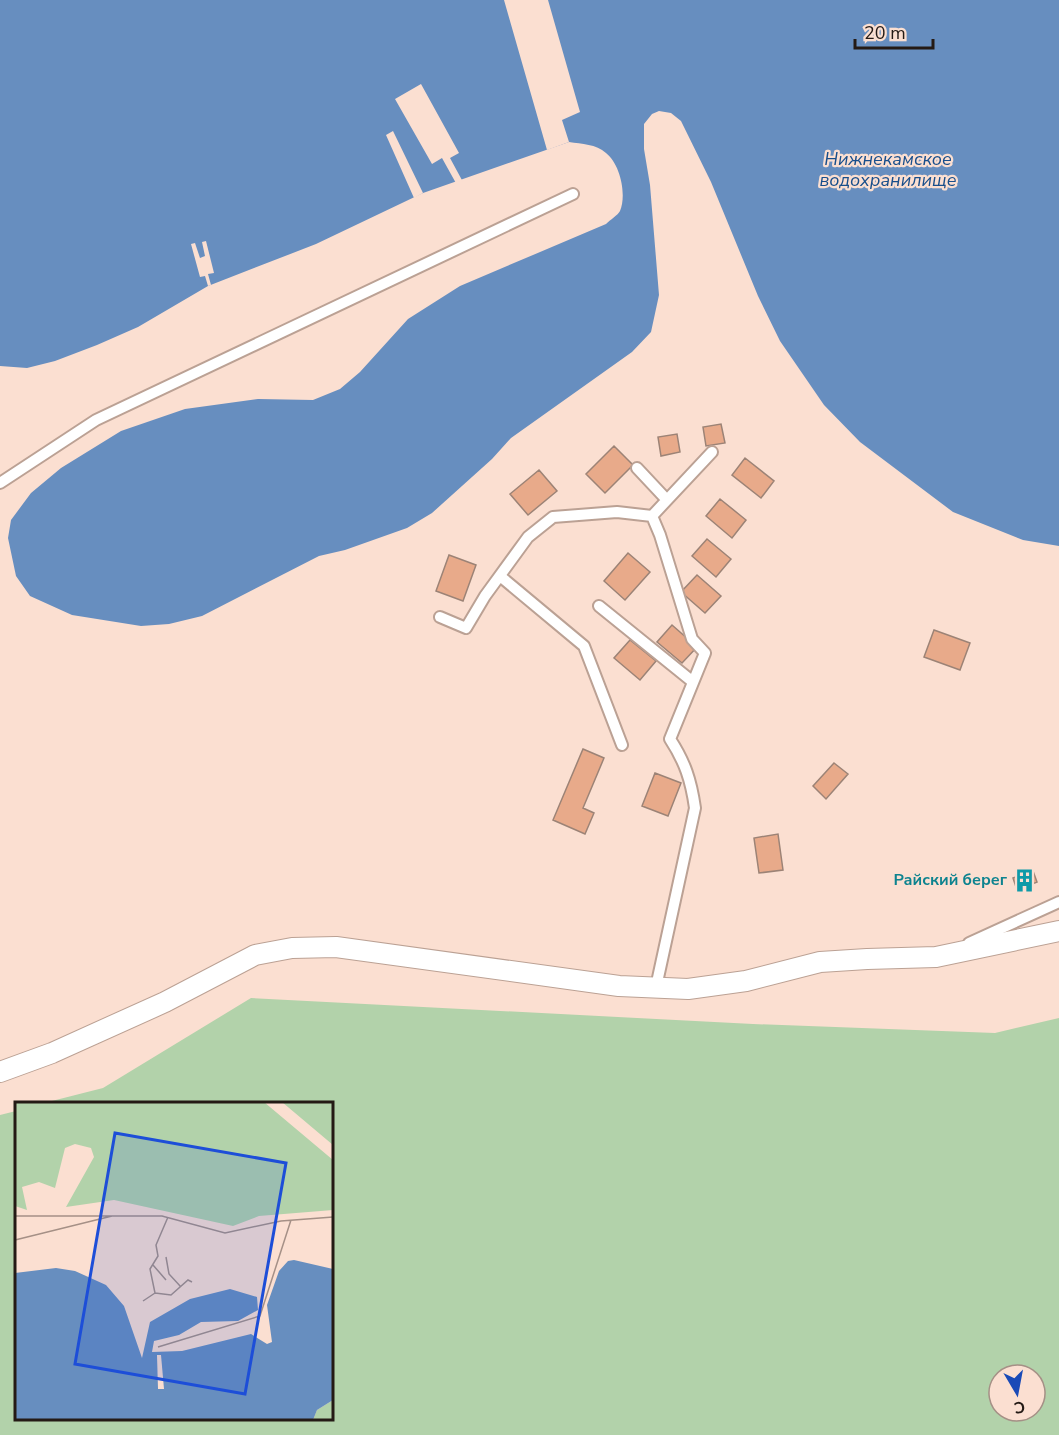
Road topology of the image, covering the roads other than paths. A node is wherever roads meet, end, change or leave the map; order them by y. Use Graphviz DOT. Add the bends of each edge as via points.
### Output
graph roads {
  1 [pos="573,195"];
  2 [pos="712,452"];
  3 [pos="637,468"];
  4 [pos="0,483"];
  5 [pos="667,500"];
  6 [pos="652,516"];
  7 [pos="500,576"];
  8 [pos="599,606"];
  9 [pos="440,617"];
  10 [pos="693,682"];
  11 [pos="622,745"];
  12 [pos="1059,902"];
  13 [pos="1059,931"];
  14 [pos="936,957"];
  15 [pos="656,987"];
  16 [pos="0,1072"];
  1 -- 4 [label="lane" via="96,420"];
  2 -- 5 [label="lane"];
  3 -- 5 [label="lane"];
  5 -- 6 [label="lane"];
  6 -- 7 [label="lane" via="617,512 553,517 528,537"];
  6 -- 10 [label="lane" via="692,639 705,654"];
  7 -- 9 [label="lane" via="466,628"];
  7 -- 11 [label="lane" via="584,646"];
  8 -- 10 [label="lane"];
  10 -- 15 [label="lane" via="670,739 692,782 695,808"];
  12 -- 14 [label="lane"];
  13 -- 14 [label="street"];
  14 -- 15 [label="street" via="820,963 746,981 688,988"];
  15 -- 16 [label="street" via="619,986 336,947 292,948 255,955 165,1002"];
}
